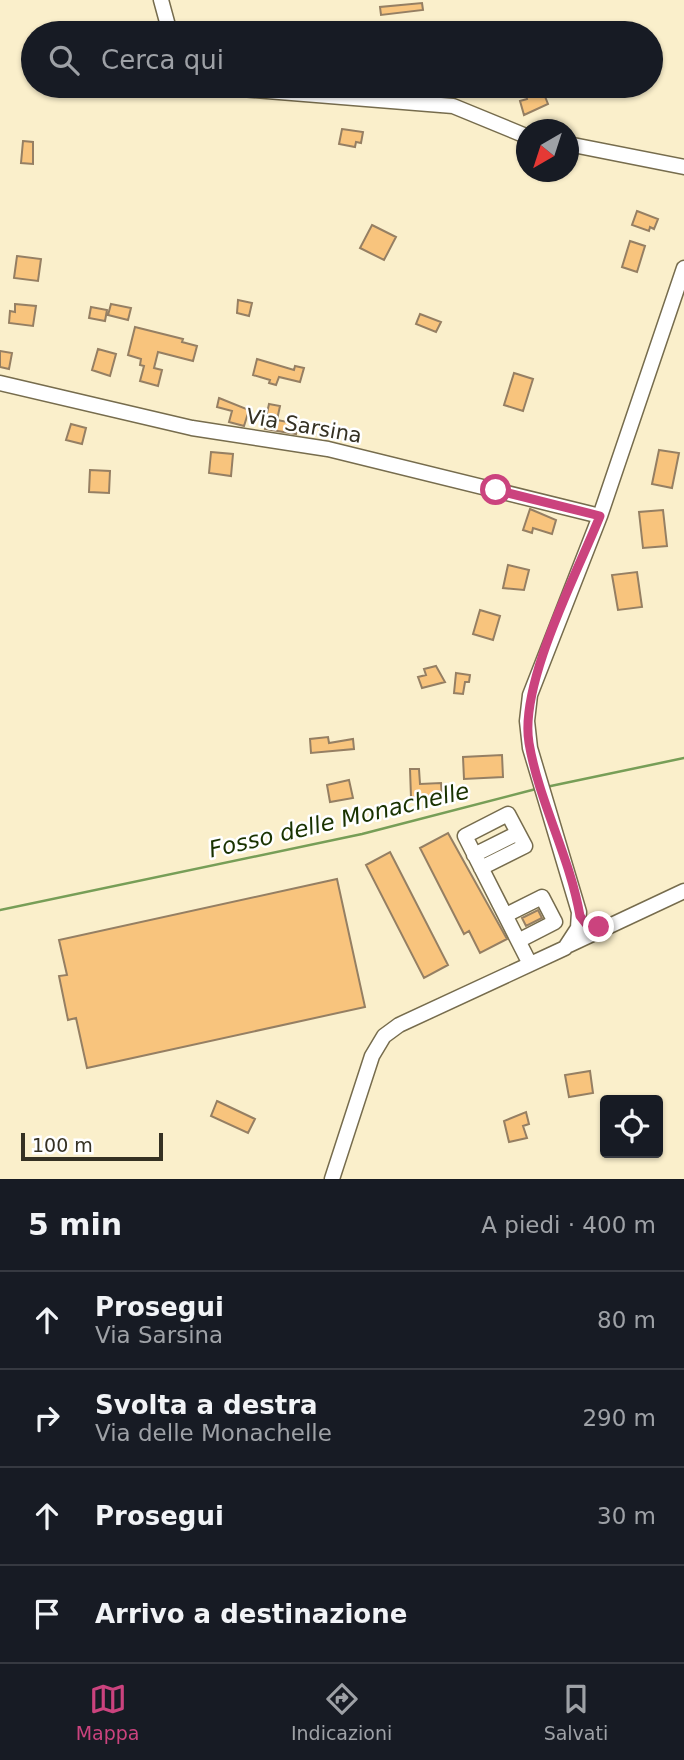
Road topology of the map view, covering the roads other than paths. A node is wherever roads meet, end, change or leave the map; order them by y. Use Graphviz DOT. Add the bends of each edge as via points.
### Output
graph roads {
  1 [pos="161,0"];
  2 [pos="167,21"];
  3 [pos="354,98"];
  4 [pos="516,132"];
  5 [pos="579,146"];
  6 [pos="684,167"];
  7 [pos="684,268"];
  8 [pos="681,288"];
  9 [pos="0,383"];
  10 [pos="600,516"];
  11 [pos="477,862"];
  12 [pos="684,891"];
  13 [pos="578,903"];
  14 [pos="506,915"];
  15 [pos="614,923"];
  16 [pos="520,940"];
  17 [pos="565,948"];
  18 [pos="530,964"];
  19 [pos="332,1179"];
  1 -- 2 [label="street"];
  3 -- 4 [label="street" via="453,106"];
  5 -- 6 [label="street"];
  7 -- 8 [label="street"];
  8 -- 10 [label="street"];
  9 -- 10 [label="street, Via Sarsina" via="192,428 328,449"];
  10 -- 13 [label="street" via="530,695 528,737"];
  11 -- 11 [label="street" via="525,846 508,814 464,836"];
  11 -- 14 [label="street"];
  12 -- 15 [label="street"];
  13 -- 15 [label="street" via="581,918 589,926"];
  13 -- 17 [label="street" via="578,928"];
  14 -- 16 [label="street"];
  14 -- 16 [label="street" via="542,897 555,922"];
  15 -- 17 [label="street"];
  16 -- 18 [label="street"];
  17 -- 18 [label="street"];
  18 -- 19 [label="street" via="384,1035 367,1069"];
}
